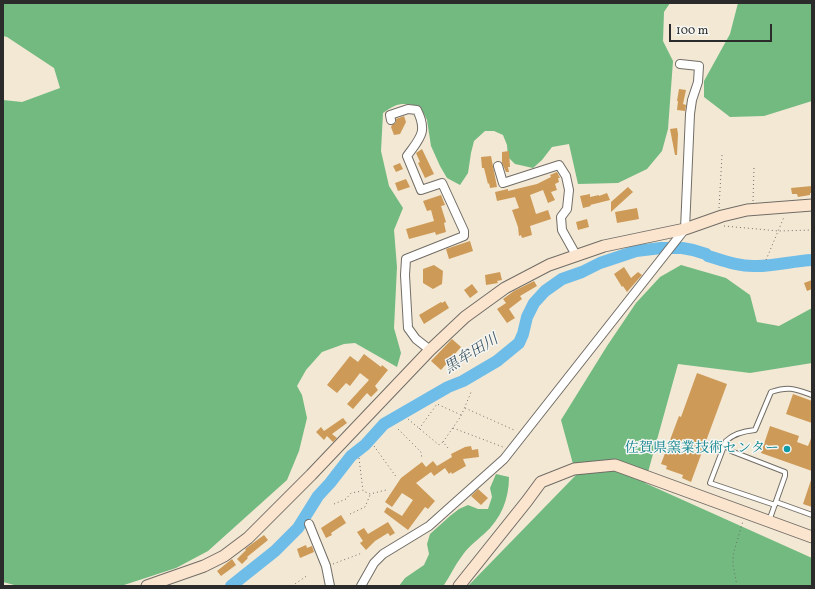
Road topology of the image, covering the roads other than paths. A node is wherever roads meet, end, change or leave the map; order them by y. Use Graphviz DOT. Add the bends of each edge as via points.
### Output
graph roads {
  1 [pos="680,64"];
  2 [pos="391,120"];
  3 [pos="498,166"];
  4 [pos="812,205"];
  5 [pos="685,229"];
  6 [pos="576,255"];
  7 [pos="430,350"];
  8 [pos="812,395"];
  9 [pos="726,441"];
  10 [pos="775,504"];
  11 [pos="812,515"];
  12 [pos="768,521"];
  13 [pos="309,524"];
  14 [pos="812,537"];
  15 [pos="147,586"];
  16 [pos="330,586"];
  17 [pos="361,586"];
  18 [pos="459,586"];
  1 -- 5 [label="street" via="699,66 690,114"];
  2 -- 7 [label="street" via="390,115 408,109 417,110 423,129 406,156 421,190 442,183 464,231 464,236 406,259 408,328 416,339"];
  3 -- 6 [label="street" via="503,183 559,165 566,176 569,190 567,209 561,217 562,230"];
  4 -- 5 [label="street" via="747,210"];
  5 -- 6 [label="street" via="604,246"];
  5 -- 17 [label="street" via="504,459 429,526 383,554"];
  6 -- 7 [label="street" via="549,264 505,288 464,317"];
  7 -- 15 [label="street" via="311,476 248,538 224,556 204,566"];
  8 -- 9 [label="lane" via="791,388 771,392 755,430 745,430"];
  9 -- 10 [label="lane" via="731,451 785,472"];
  9 -- 10 [label="lane" via="710,483"];
  10 -- 11 [label="lane"];
  10 -- 12 [label="lane"];
  12 -- 14 [label="street"];
  12 -- 18 [label="street" via="615,465 574,469 541,482"];
  13 -- 16 [label="street" via="326,566"];
}
